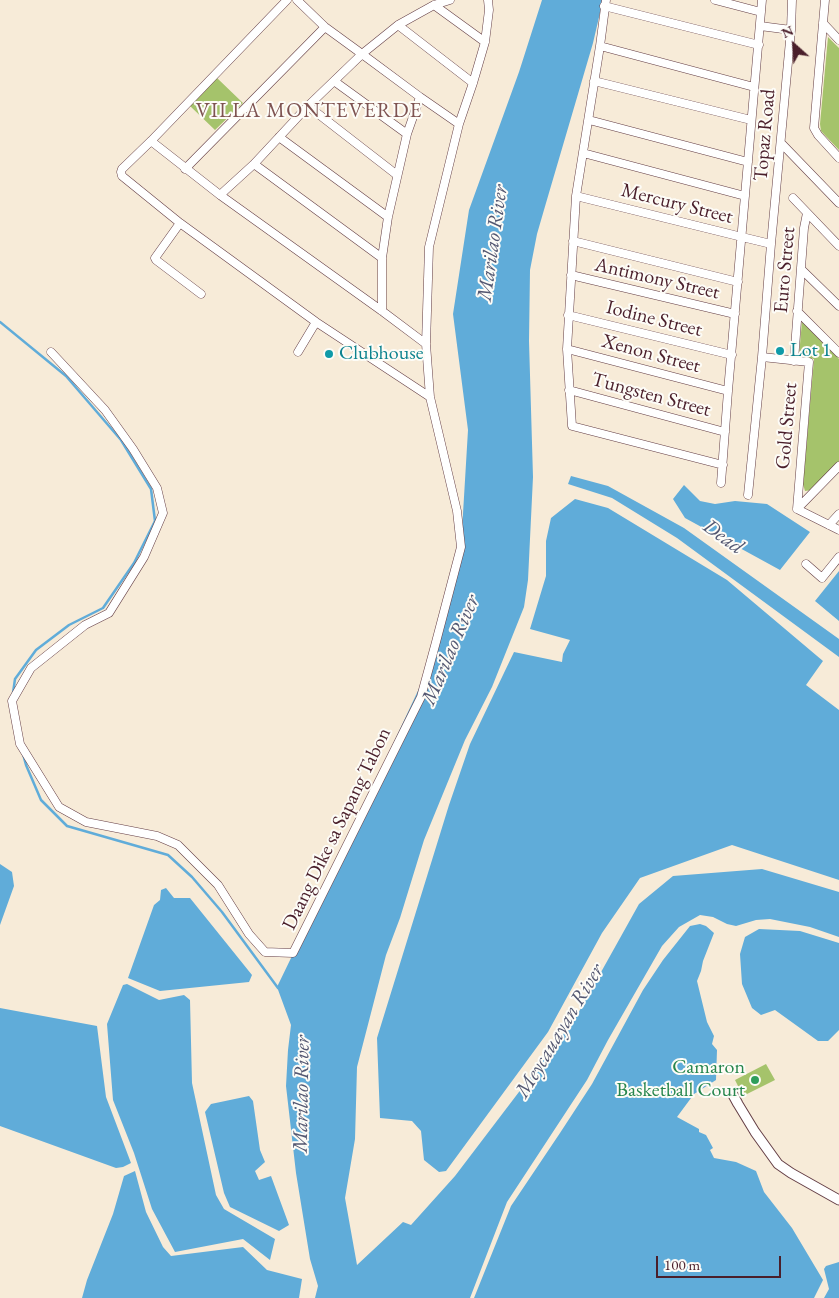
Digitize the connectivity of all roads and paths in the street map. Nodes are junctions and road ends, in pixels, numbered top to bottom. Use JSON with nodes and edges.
{"nodes":[{"id":1,"x":286,"y":0,"type":"edge"},
{"id":2,"x":297,"y":0,"type":"edge"},
{"id":3,"x":450,"y":0,"type":"edge"},
{"id":4,"x":488,"y":0,"type":"edge"},
{"id":5,"x":715,"y":0,"type":"edge"},
{"id":6,"x":762,"y":0,"type":"edge"},
{"id":7,"x":792,"y":0,"type":"edge"},
{"id":8,"x":825,"y":0,"type":"edge"},
{"id":9,"x":605,"y":3,"type":"edge"},
{"id":10,"x":434,"y":5,"type":"junction"},
{"id":11,"x":762,"y":12,"type":"junction"},
{"id":12,"x":823,"y":23,"type":"junction"},
{"id":13,"x":398,"y":25,"type":"junction"},
{"id":14,"x":760,"y":26,"type":"junction"},
{"id":15,"x":325,"y":27,"type":"junction"},
{"id":16,"x":791,"y":30,"type":"junction"},
{"id":17,"x":839,"y":40,"type":"edge"},
{"id":18,"x":484,"y":42,"type":"junction"},
{"id":19,"x":758,"y":45,"type":"junction"},
{"id":20,"x":600,"y":46,"type":"junction"},
{"id":21,"x":362,"y":54,"type":"junction"},
{"id":22,"x":334,"y":81,"type":"junction"},
{"id":23,"x":594,"y":81,"type":"junction"},
{"id":24,"x":473,"y":83,"type":"junction"},
{"id":25,"x":754,"y":87,"type":"junction"},
{"id":26,"x":420,"y":97,"type":"junction"},
{"id":27,"x":308,"y":106,"type":"junction"},
{"id":28,"x":589,"y":120,"type":"junction"},
{"id":29,"x":751,"y":120,"type":"junction"},
{"id":30,"x":459,"y":124,"type":"junction"},
{"id":31,"x":407,"y":134,"type":"junction"},
{"id":32,"x":279,"y":137,"type":"junction"},
{"id":33,"x":151,"y":141,"type":"junction"},
{"id":34,"x":781,"y":143,"type":"junction"},
{"id":35,"x":583,"y":153,"type":"junction"},
{"id":36,"x":839,"y":158,"type":"edge"},
{"id":37,"x":748,"y":162,"type":"junction"},
{"id":38,"x":254,"y":164,"type":"junction"},
{"id":39,"x":186,"y":169,"type":"junction"},
{"id":40,"x":397,"y":175,"type":"junction"},
{"id":41,"x":220,"y":195,"type":"junction"},
{"id":42,"x":576,"y":196,"type":"junction"},
{"id":43,"x":745,"y":196,"type":"junction"},
{"id":44,"x":793,"y":198,"type":"dead end"},
{"id":45,"x":839,"y":203,"type":"edge"},
{"id":46,"x":807,"y":213,"type":"junction"},
{"id":47,"x":388,"y":217,"type":"junction"},
{"id":48,"x":180,"y":223,"type":"junction"},
{"id":49,"x":742,"y":237,"type":"junction"},
{"id":50,"x":573,"y":241,"type":"junction"},
{"id":51,"x":771,"y":244,"type":"junction"},
{"id":52,"x":839,"y":246,"type":"edge"},
{"id":53,"x":382,"y":258,"type":"junction"},
{"id":54,"x":802,"y":270,"type":"junction"},
{"id":55,"x":571,"y":275,"type":"junction"},
{"id":56,"x":738,"y":282,"type":"junction"},
{"id":57,"x":201,"y":294,"type":"dead end"},
{"id":58,"x":839,"y":306,"type":"edge"},
{"id":59,"x":382,"y":311,"type":"junction"},
{"id":60,"x":797,"y":311,"type":"junction"},
{"id":61,"x":735,"y":314,"type":"junction"},
{"id":62,"x":568,"y":315,"type":"junction"},
{"id":63,"x":316,"y":322,"type":"junction"},
{"id":64,"x":426,"y":344,"type":"junction"},
{"id":65,"x":567,"y":349,"type":"junction"},
{"id":66,"x":51,"y":352,"type":"dead end"},
{"id":67,"x":298,"y":352,"type":"dead end"},
{"id":68,"x":839,"y":353,"type":"edge"},
{"id":69,"x":732,"y":355,"type":"junction"},
{"id":70,"x":762,"y":357,"type":"junction"},
{"id":71,"x":794,"y":361,"type":"junction"},
{"id":72,"x":568,"y":390,"type":"junction"},
{"id":73,"x":728,"y":391,"type":"junction"},
{"id":74,"x":430,"y":397,"type":"junction"},
{"id":75,"x":725,"y":432,"type":"junction"},
{"id":76,"x":723,"y":465,"type":"junction"},
{"id":77,"x":839,"y":466,"type":"edge"},
{"id":78,"x":722,"y":483,"type":"dead end"},
{"id":79,"x":748,"y":495,"type":"dead end"},
{"id":80,"x":796,"y":509,"type":"junction"},
{"id":81,"x":839,"y":514,"type":"edge"},
{"id":82,"x":829,"y":525,"type":"junction"},
{"id":83,"x":839,"y":530,"type":"edge"},
{"id":84,"x":839,"y":557,"type":"edge"},
{"id":85,"x":806,"y":564,"type":"dead end"},
{"id":86,"x":732,"y":1093,"type":"dead end"},
{"id":87,"x":839,"y":1199,"type":"edge"}],
"edges":[{"from":1,"to":33,"type":"street"},
{"from":2,"to":15,"type":"street"},
{"from":3,"to":10,"type":"street"},
{"from":4,"to":18,"type":"street"},
{"from":5,"to":11,"type":"street"},
{"from":6,"to":11,"type":"street"},
{"from":7,"to":16,"type":"street","name":"Topaz Road"},
{"from":8,"to":12,"type":"street"},
{"from":9,"to":19,"type":"street"},
{"from":9,"to":20,"type":"street"},
{"from":10,"to":13,"type":"street"},
{"from":10,"to":18,"type":"street"},
{"from":11,"to":14,"type":"street"},
{"from":12,"to":17,"type":"street"},
{"from":12,"to":36,"type":"street"},
{"from":13,"to":21,"type":"street"},
{"from":13,"to":24,"type":"street"},
{"from":14,"to":16,"type":"street"},
{"from":14,"to":19,"type":"street"},
{"from":15,"to":21,"type":"street"},
{"from":15,"to":39,"type":"street"},
{"from":16,"to":34,"type":"street","name":"Topaz Road"},
{"from":18,"to":24,"type":"street"},
{"from":19,"to":25,"type":"street"},
{"from":20,"to":23,"type":"street"},
{"from":20,"to":25,"type":"street"},
{"from":21,"to":22,"type":"street"},
{"from":21,"to":26,"type":"street"},
{"from":22,"to":27,"type":"street"},
{"from":22,"to":31,"type":"street"},
{"from":23,"to":28,"type":"street"},
{"from":23,"to":29,"type":"street"},
{"from":24,"to":30,"type":"street"},
{"from":25,"to":29,"type":"street"},
{"from":26,"to":30,"type":"street"},
{"from":26,"to":31,"type":"street"},
{"from":27,"to":32,"type":"street"},
{"from":27,"to":40,"type":"street"},
{"from":28,"to":35,"type":"street"},
{"from":28,"to":37,"type":"street"},
{"from":29,"to":37,"type":"street"},
{"from":30,"to":64,"type":"street"},
{"from":31,"to":40,"type":"street"},
{"from":32,"to":38,"type":"street"},
{"from":32,"to":47,"type":"street"},
{"from":33,"to":39,"type":"street"},
{"from":33,"to":48,"type":"street"},
{"from":34,"to":45,"type":"street"},
{"from":34,"to":51,"type":"street","name":"Topaz Road"},
{"from":35,"to":42,"type":"street"},
{"from":35,"to":43,"type":"street"},
{"from":37,"to":43,"type":"street"},
{"from":38,"to":41,"type":"street"},
{"from":38,"to":53,"type":"street"},
{"from":39,"to":41,"type":"street"},
{"from":40,"to":47,"type":"street"},
{"from":41,"to":59,"type":"street"},
{"from":42,"to":49,"type":"street","name":"Mercury Street"},
{"from":42,"to":50,"type":"street"},
{"from":43,"to":49,"type":"street"},
{"from":44,"to":46,"type":"street"},
{"from":46,"to":52,"type":"street"},
{"from":46,"to":54,"type":"street","name":"Euro Street"},
{"from":47,"to":53,"type":"street"},
{"from":48,"to":57,"type":"street"},
{"from":48,"to":63,"type":"street"},
{"from":49,"to":51,"type":"street","name":"Mercury Street"},
{"from":49,"to":56,"type":"street"},
{"from":50,"to":55,"type":"street"},
{"from":50,"to":56,"type":"street"},
{"from":51,"to":70,"type":"street","name":"Gold Street"},
{"from":53,"to":59,"type":"street"},
{"from":54,"to":58,"type":"street"},
{"from":54,"to":60,"type":"street","name":"Euro Street"},
{"from":55,"to":61,"type":"street","name":"Antimony Street"},
{"from":55,"to":62,"type":"street"},
{"from":56,"to":61,"type":"street"},
{"from":59,"to":64,"type":"street"},
{"from":60,"to":68,"type":"street"},
{"from":60,"to":71,"type":"street","name":"Euro Street"},
{"from":61,"to":69,"type":"street"},
{"from":62,"to":65,"type":"street"},
{"from":62,"to":69,"type":"street","name":"Iodine Street"},
{"from":63,"to":67,"type":"street"},
{"from":63,"to":74,"type":"street"},
{"from":64,"to":74,"type":"street"},
{"from":65,"to":72,"type":"street"},
{"from":65,"to":73,"type":"street","name":"Xenon Street"},
{"from":66,"to":74,"type":"street","name":"Daang Dike sa Sapang Tabon"},
{"from":69,"to":73,"type":"street"},
{"from":70,"to":71,"type":"street","name":"Gold Street"},
{"from":70,"to":79,"type":"street","name":"Gold Street"},
{"from":71,"to":80,"type":"street","name":"Gold Street"},
{"from":72,"to":75,"type":"street","name":"Tungsten Street"},
{"from":72,"to":76,"type":"street"},
{"from":73,"to":75,"type":"street"},
{"from":75,"to":76,"type":"street"},
{"from":76,"to":78,"type":"street"},
{"from":77,"to":80,"type":"street"},
{"from":80,"to":82,"type":"street"},
{"from":81,"to":82,"type":"street"},
{"from":82,"to":83,"type":"street"},
{"from":84,"to":85,"type":"street"},
{"from":86,"to":87,"type":"street"}]}
